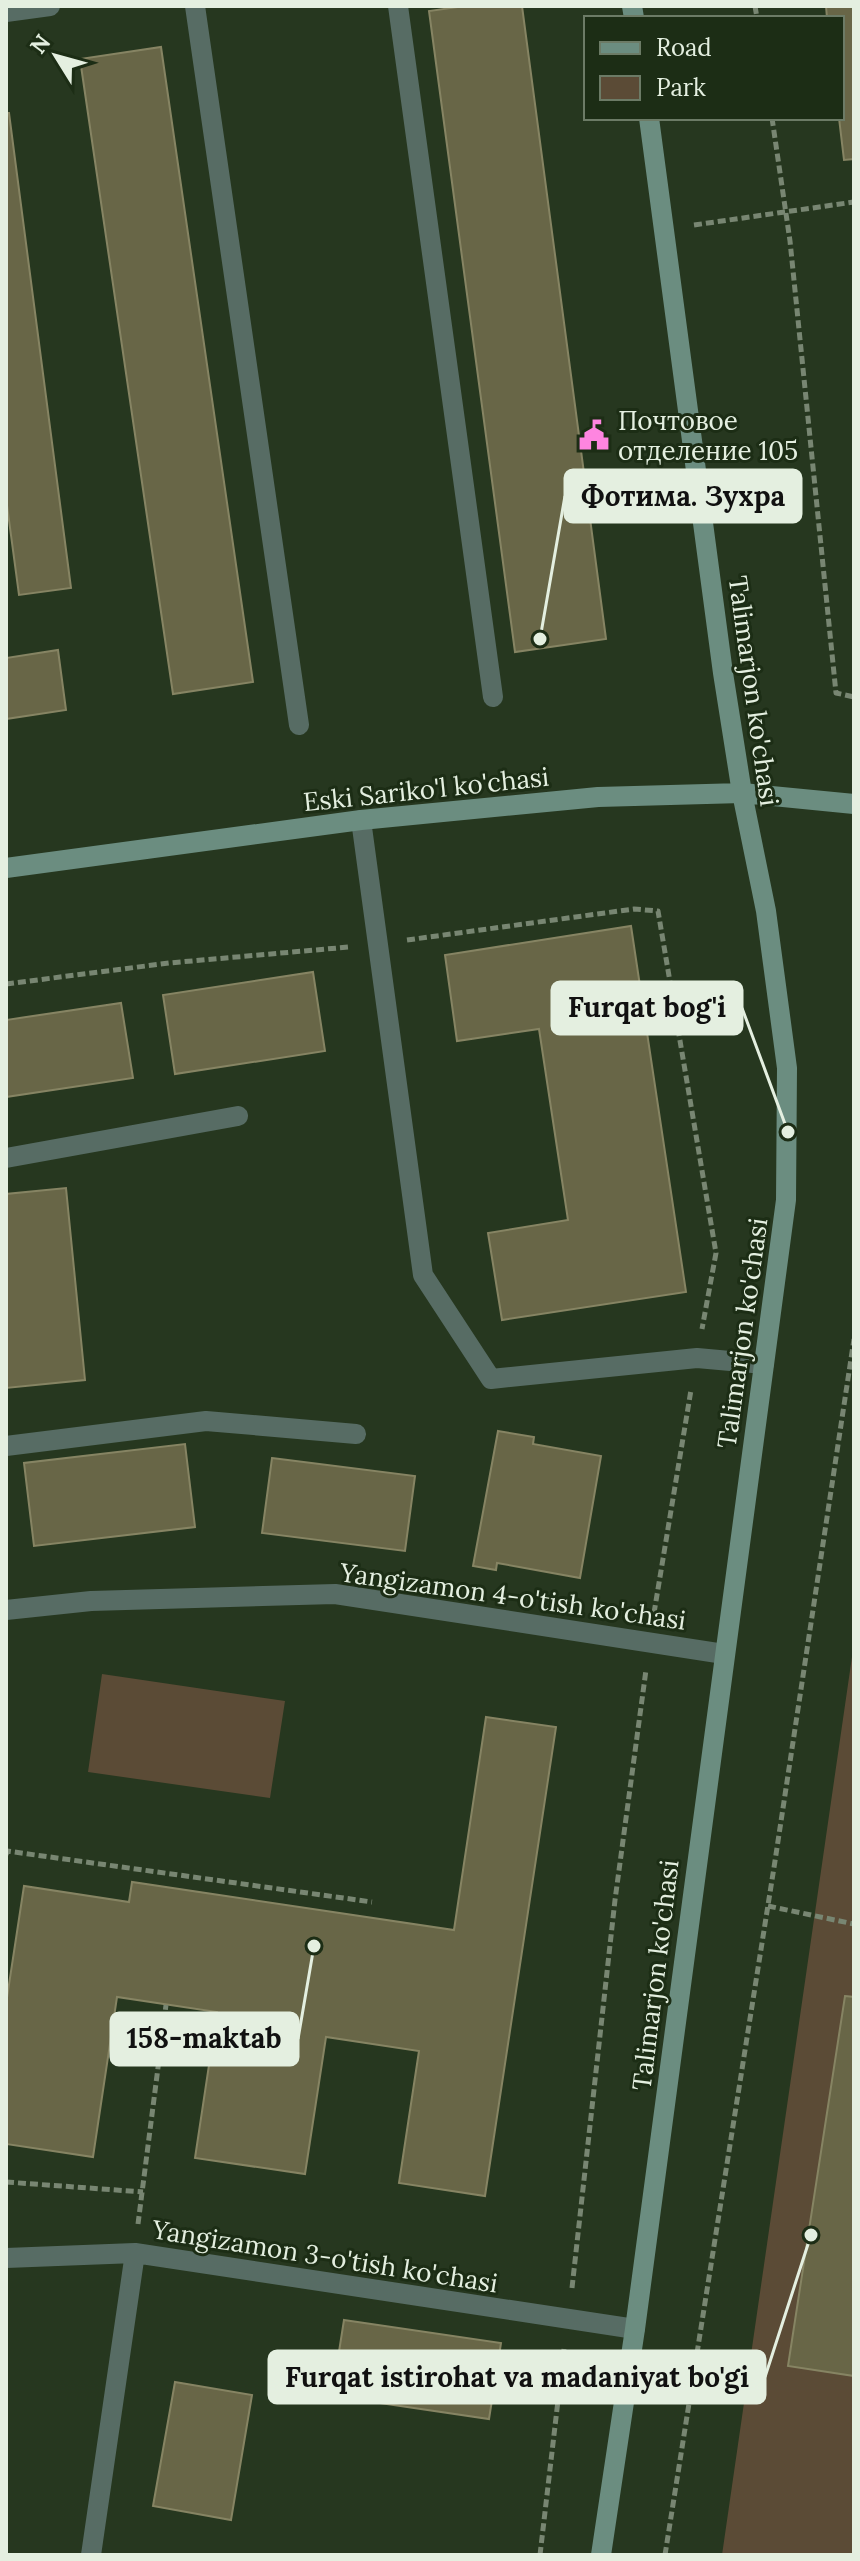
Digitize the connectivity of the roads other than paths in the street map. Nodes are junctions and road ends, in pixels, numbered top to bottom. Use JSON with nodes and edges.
{"nodes":[{"id":1,"x":50,"y":6,"type":"edge"},
{"id":2,"x":195,"y":6,"type":"edge"},
{"id":3,"x":398,"y":6,"type":"edge"},
{"id":4,"x":6,"y":12,"type":"edge"},
{"id":5,"x":649,"y":120,"type":"edge"},
{"id":6,"x":493,"y":697,"type":"dead end"},
{"id":7,"x":299,"y":725,"type":"dead end"},
{"id":8,"x":742,"y":793,"type":"junction"},
{"id":9,"x":854,"y":804,"type":"edge"},
{"id":10,"x":361,"y":820,"type":"junction"},
{"id":11,"x":6,"y":868,"type":"edge"},
{"id":12,"x":238,"y":1116,"type":"dead end"},
{"id":13,"x":6,"y":1158,"type":"edge"},
{"id":14,"x":764,"y":1364,"type":"junction"},
{"id":15,"x":356,"y":1434,"type":"dead end"},
{"id":16,"x":6,"y":1446,"type":"edge"},
{"id":17,"x":6,"y":1610,"type":"edge"},
{"id":18,"x":724,"y":1654,"type":"junction"},
{"id":19,"x":135,"y":2253,"type":"junction"},
{"id":20,"x":6,"y":2258,"type":"edge"},
{"id":21,"x":635,"y":2329,"type":"junction"},
{"id":22,"x":91,"y":2555,"type":"edge"},
{"id":23,"x":601,"y":2555,"type":"edge"}],
"edges":[{"from":1,"to":4,"type":"street"},
{"from":2,"to":7,"type":"street"},
{"from":3,"to":6,"type":"street"},
{"from":5,"to":8,"type":"street","name":"Talimarjon ko'chasi"},
{"from":8,"to":9,"type":"street","name":"Eski Sariko'l ko'chasi"},
{"from":8,"to":10,"type":"street","name":"Eski Sariko'l ko'chasi"},
{"from":8,"to":14,"type":"street","name":"Talimarjon ko'chasi"},
{"from":10,"to":11,"type":"street","name":"Eski Sariko'l ko'chasi"},
{"from":10,"to":14,"type":"street"},
{"from":12,"to":13,"type":"street"},
{"from":14,"to":18,"type":"street","name":"Talimarjon ko'chasi"},
{"from":15,"to":16,"type":"street"},
{"from":17,"to":18,"type":"street","name":"Yangizamon 4-o'tish ko'chasi"},
{"from":18,"to":21,"type":"street","name":"Talimarjon ko'chasi"},
{"from":19,"to":20,"type":"street","name":"Yangizamon 3-o'tish ko'chasi"},
{"from":19,"to":21,"type":"street","name":"Yangizamon 3-o'tish ko'chasi"},
{"from":19,"to":22,"type":"street"},
{"from":21,"to":23,"type":"street","name":"Talimarjon ko'chasi"}]}
